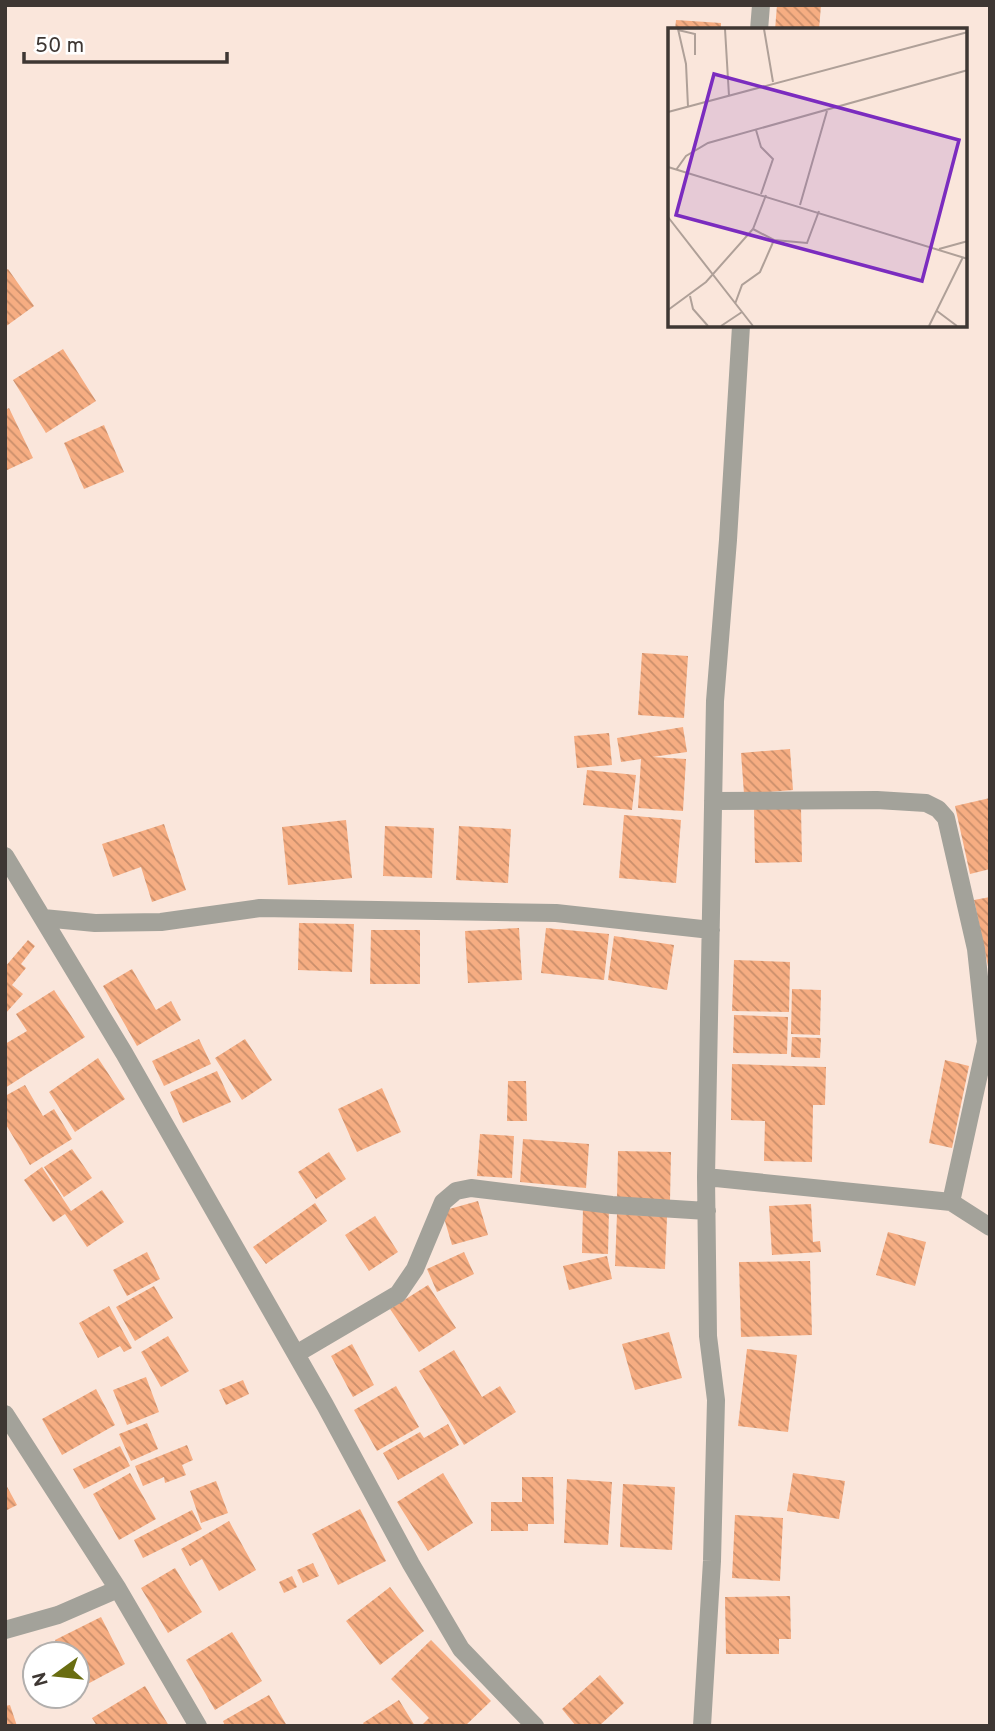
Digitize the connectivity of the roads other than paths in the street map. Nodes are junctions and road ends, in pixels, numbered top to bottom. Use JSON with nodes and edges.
{"nodes":[{"id":1,"x":761,"y":5,"type":"edge"},
{"id":2,"x":759,"y":28,"type":"edge"},
{"id":3,"x":741,"y":327,"type":"edge"},
{"id":4,"x":713,"y":801,"type":"junction"},
{"id":5,"x":5,"y":856,"type":"edge"},
{"id":6,"x":43,"y":918,"type":"junction"},
{"id":7,"x":711,"y":930,"type":"junction"},
{"id":8,"x":988,"y":1042,"type":"edge"},
{"id":9,"x":706,"y":1177,"type":"junction"},
{"id":10,"x":951,"y":1202,"type":"junction"},
{"id":11,"x":707,"y":1211,"type":"junction"},
{"id":12,"x":990,"y":1227,"type":"edge"},
{"id":13,"x":296,"y":1354,"type":"junction"},
{"id":14,"x":5,"y":1414,"type":"edge"},
{"id":15,"x":118,"y":1588,"type":"junction"},
{"id":16,"x":5,"y":1630,"type":"edge"},
{"id":17,"x":198,"y":1726,"type":"edge"},
{"id":18,"x":535,"y":1726,"type":"edge"},
{"id":19,"x":702,"y":1726,"type":"edge"}],
"edges":[{"from":1,"to":2,"type":"street"},
{"from":3,"to":4,"type":"street"},
{"from":4,"to":7,"type":"street"},
{"from":4,"to":8,"type":"street"},
{"from":5,"to":6,"type":"street"},
{"from":6,"to":7,"type":"street"},
{"from":6,"to":13,"type":"street"},
{"from":7,"to":9,"type":"street"},
{"from":8,"to":10,"type":"street"},
{"from":9,"to":10,"type":"street"},
{"from":9,"to":11,"type":"street"},
{"from":10,"to":12,"type":"street"},
{"from":11,"to":13,"type":"street"},
{"from":11,"to":19,"type":"street"},
{"from":13,"to":18,"type":"street"},
{"from":14,"to":15,"type":"street"},
{"from":15,"to":16,"type":"street"},
{"from":15,"to":17,"type":"street"}]}
